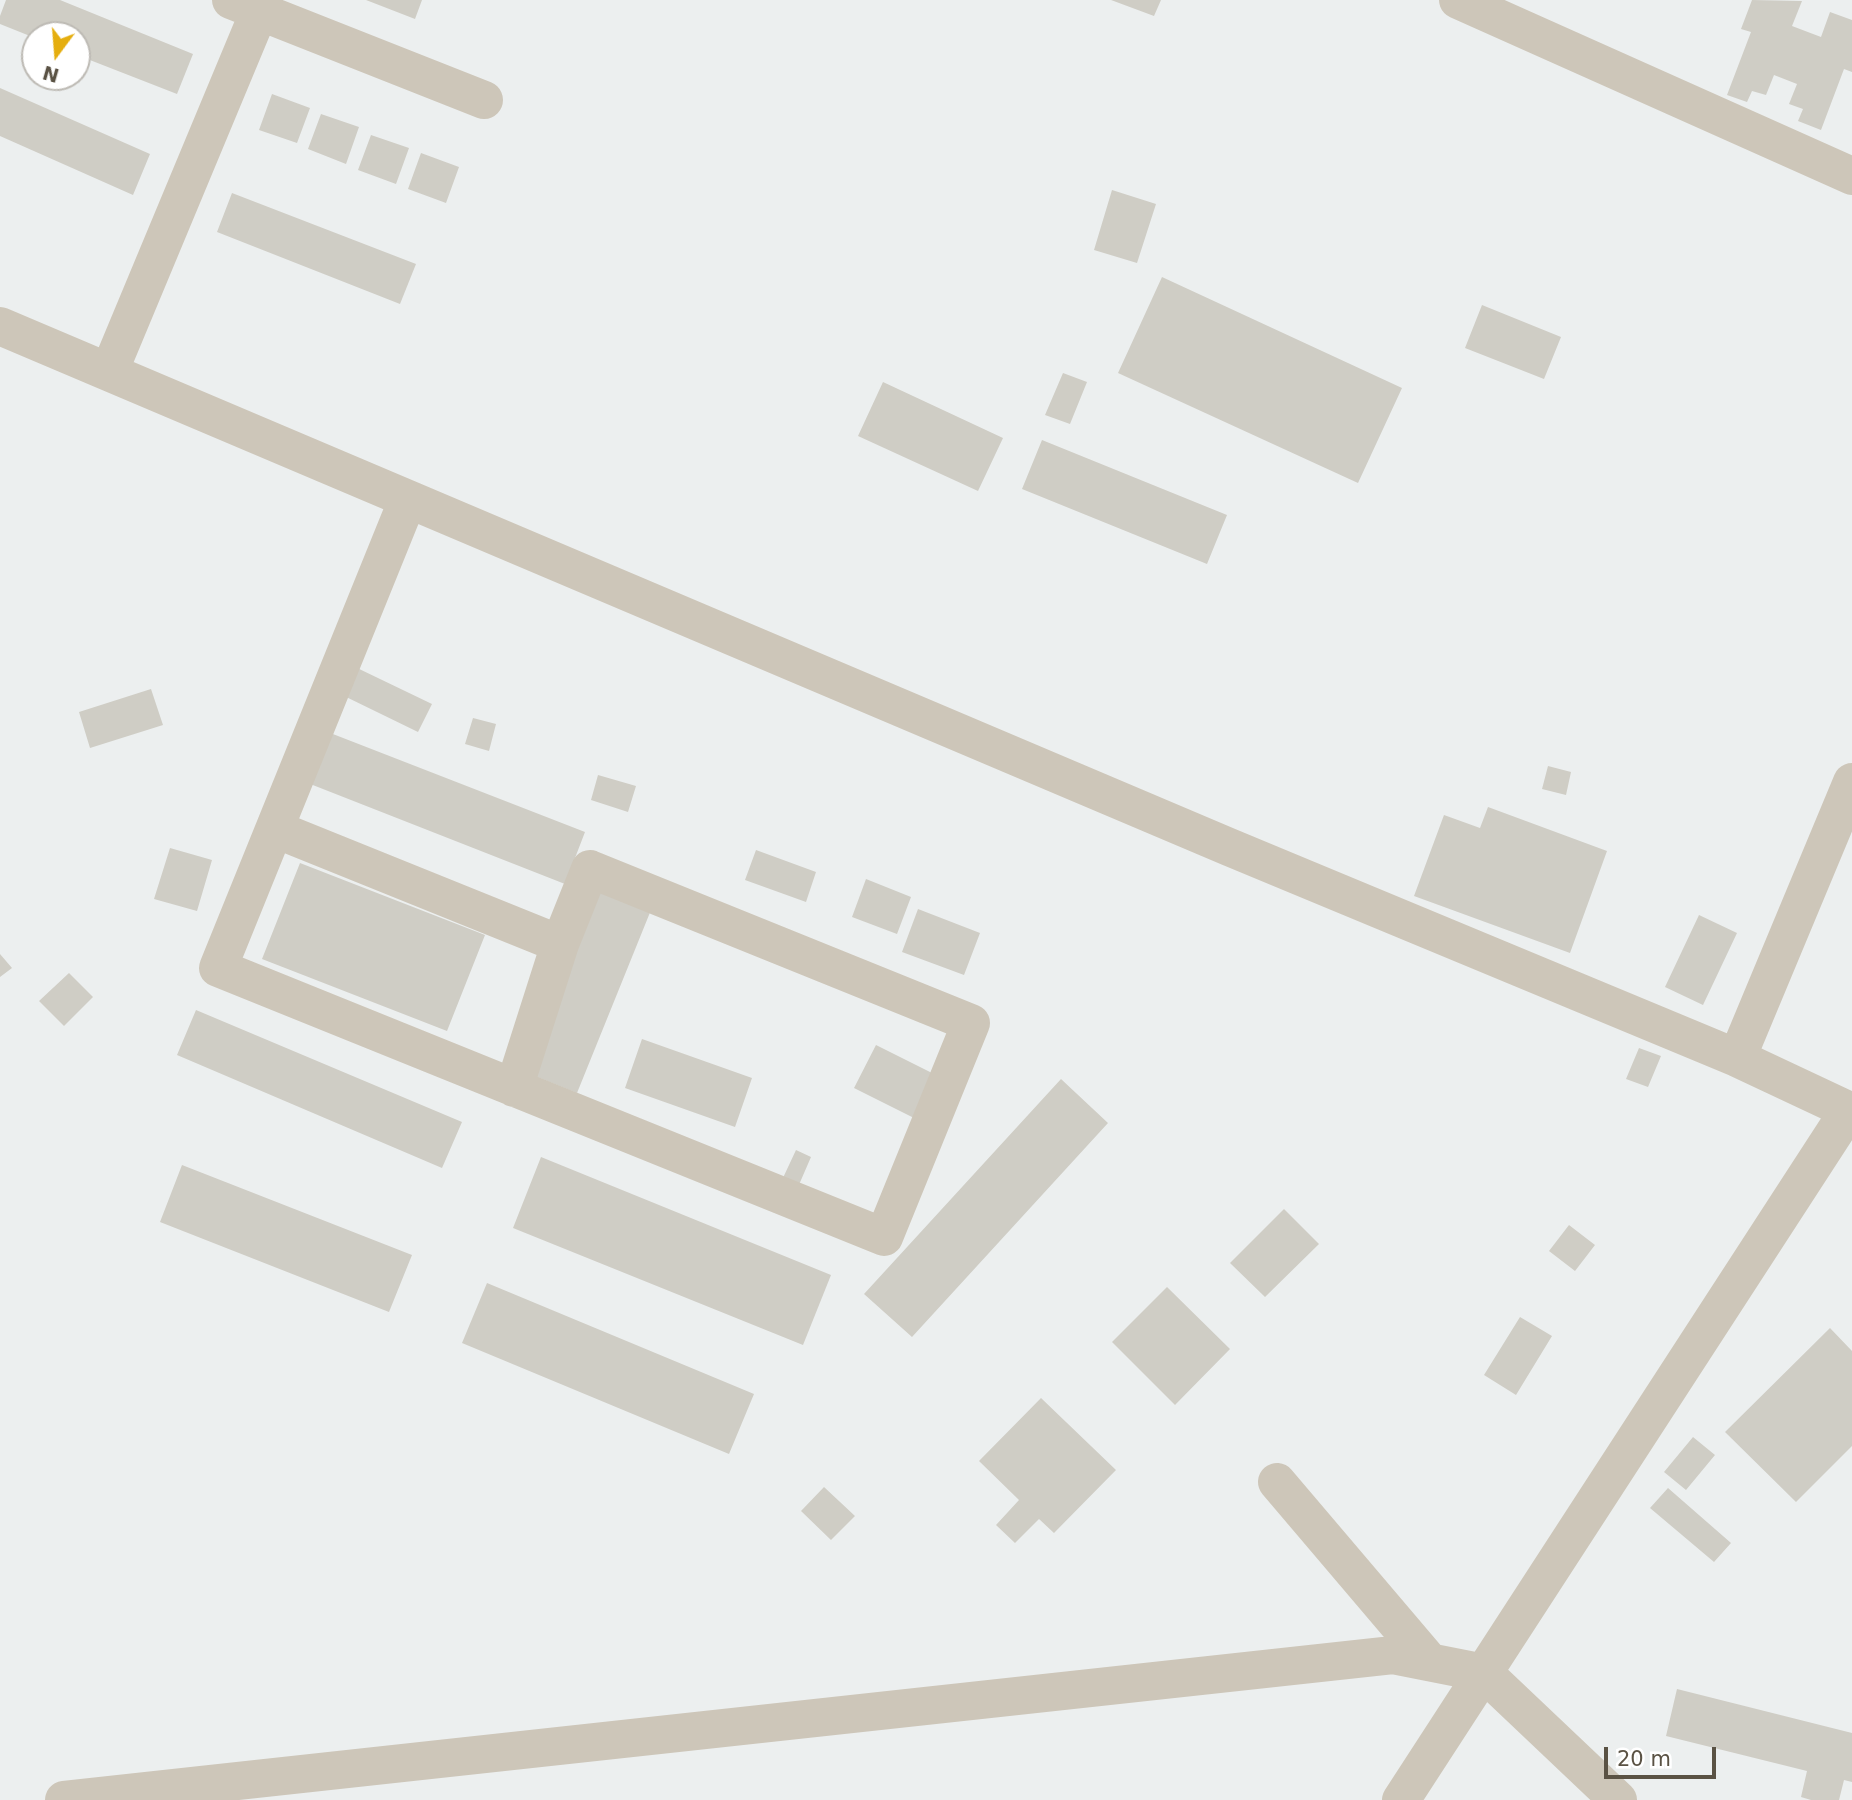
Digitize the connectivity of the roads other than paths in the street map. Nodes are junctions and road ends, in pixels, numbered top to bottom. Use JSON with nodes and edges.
{"nodes":[{"id":1,"x":1458,"y":0,"type":"edge"},
{"id":2,"x":251,"y":4,"type":"edge"},
{"id":3,"x":484,"y":100,"type":"dead end"},
{"id":4,"x":1852,"y":176,"type":"edge"},
{"id":5,"x":0,"y":326,"type":"edge"},
{"id":6,"x":110,"y":372,"type":"junction"},
{"id":7,"x":408,"y":499,"type":"junction"},
{"id":8,"x":1852,"y":782,"type":"edge"},
{"id":9,"x":275,"y":829,"type":"junction"},
{"id":10,"x":560,"y":944,"type":"junction"},
{"id":11,"x":1737,"y":1058,"type":"junction"},
{"id":12,"x":514,"y":1088,"type":"junction"},
{"id":13,"x":1850,"y":1111,"type":"edge"},
{"id":14,"x":1277,"y":1482,"type":"dead end"},
{"id":15,"x":1430,"y":1662,"type":"junction"},
{"id":16,"x":1484,"y":1673,"type":"junction"},
{"id":17,"x":64,"y":1800,"type":"edge"},
{"id":18,"x":1401,"y":1800,"type":"edge"},
{"id":19,"x":1618,"y":1800,"type":"edge"}],
"edges":[{"from":1,"to":4,"type":"street"},
{"from":2,"to":3,"type":"street"},
{"from":2,"to":6,"type":"street"},
{"from":5,"to":6,"type":"street"},
{"from":6,"to":7,"type":"street"},
{"from":7,"to":9,"type":"street"},
{"from":7,"to":11,"type":"street"},
{"from":8,"to":11,"type":"street"},
{"from":9,"to":10,"type":"street"},
{"from":9,"to":12,"type":"street"},
{"from":10,"to":12,"type":"street"},
{"from":10,"to":12,"type":"street"},
{"from":11,"to":13,"type":"street"},
{"from":13,"to":16,"type":"street"},
{"from":14,"to":15,"type":"street"},
{"from":15,"to":16,"type":"street"},
{"from":15,"to":17,"type":"street"},
{"from":16,"to":18,"type":"street"},
{"from":16,"to":19,"type":"street"}]}
